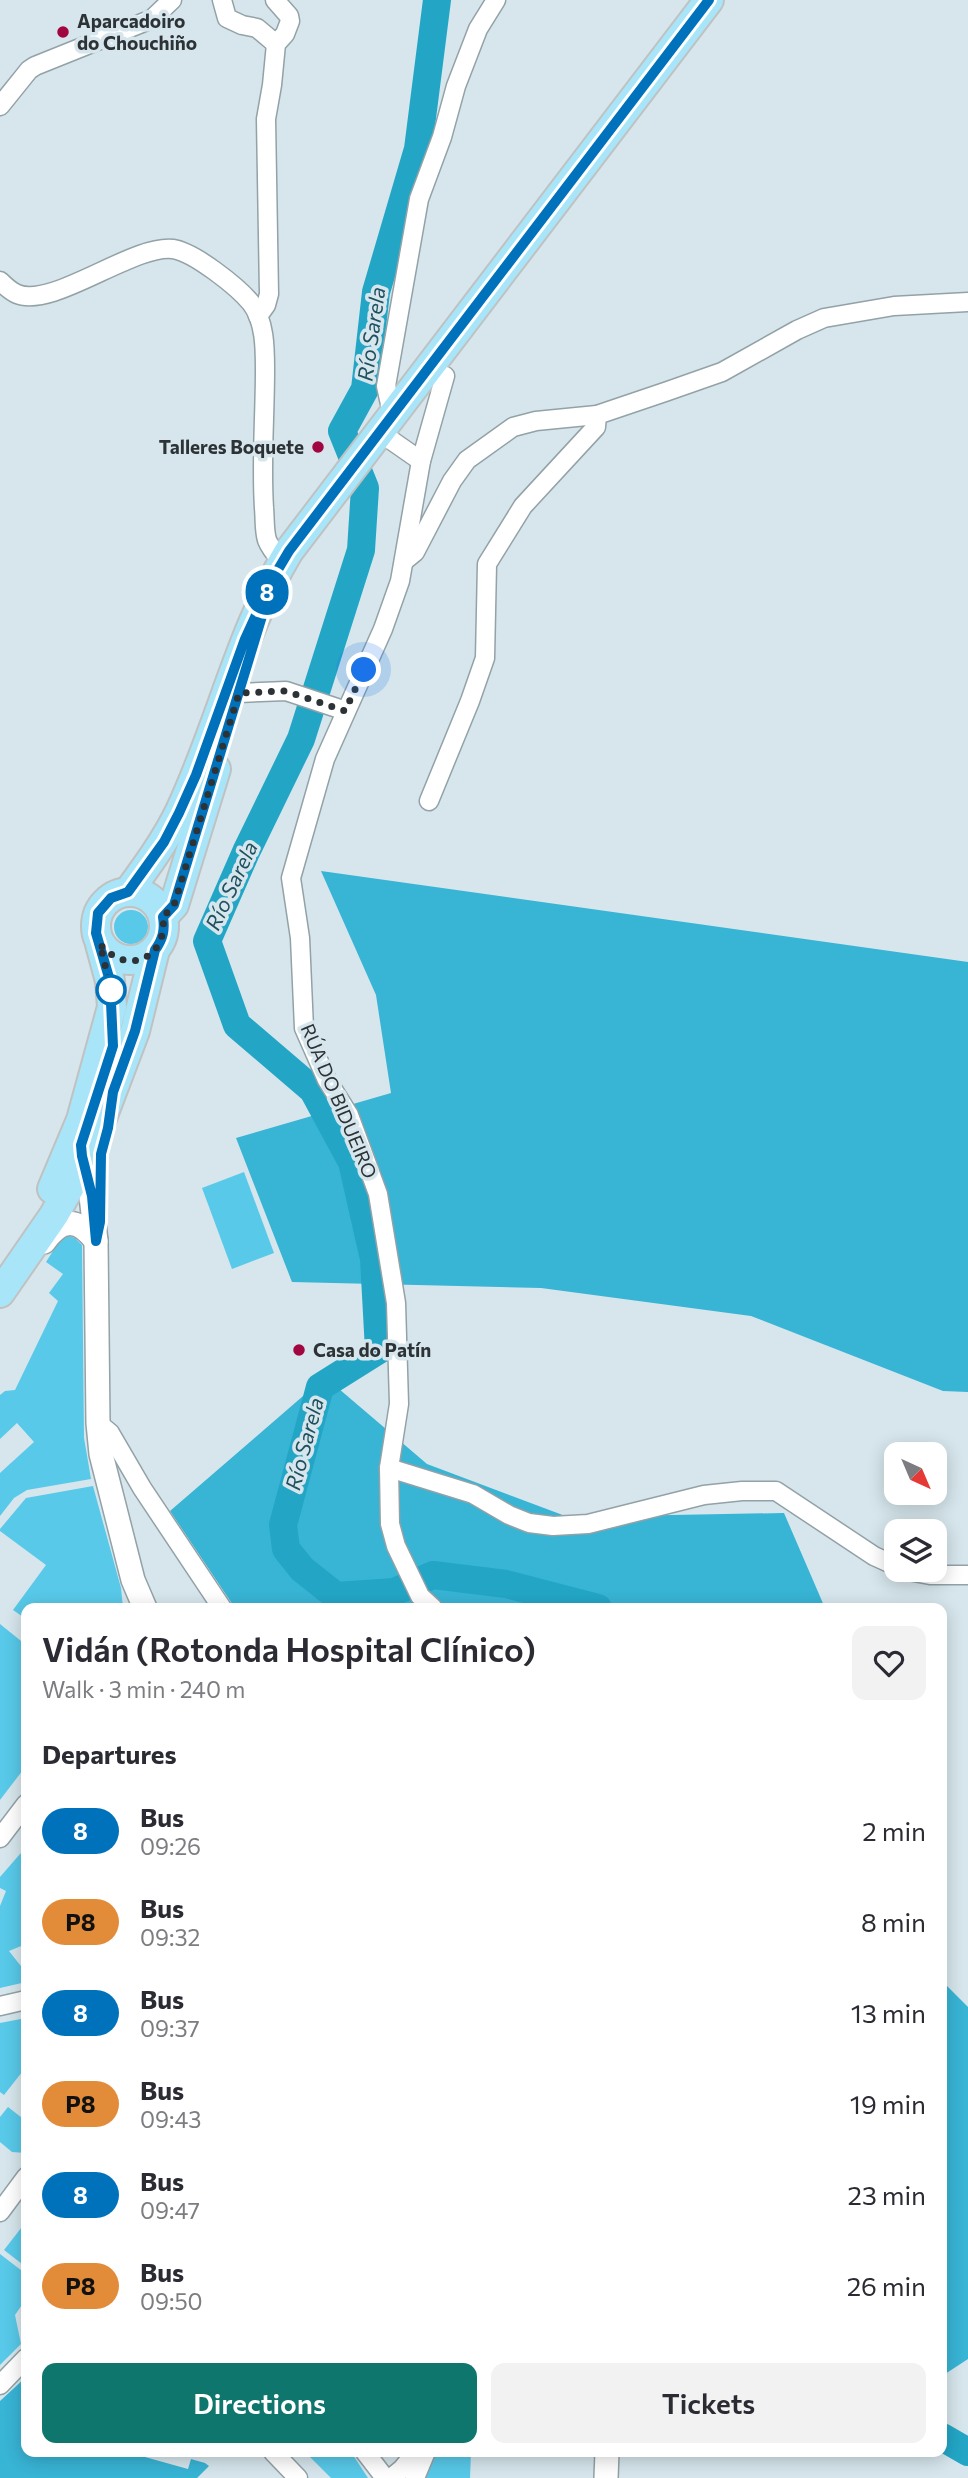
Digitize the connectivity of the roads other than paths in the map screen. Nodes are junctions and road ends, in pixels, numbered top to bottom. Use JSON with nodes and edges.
{"nodes":[{"id":1,"x":172,"y":0,"type":"edge"},
{"id":2,"x":222,"y":0,"type":"edge"},
{"id":3,"x":275,"y":0,"type":"edge"},
{"id":4,"x":496,"y":0,"type":"edge"},
{"id":5,"x":709,"y":0,"type":"edge"},
{"id":6,"x":276,"y":44,"type":"junction"},
{"id":7,"x":0,"y":106,"type":"edge"},
{"id":8,"x":0,"y":281,"type":"edge"},
{"id":9,"x":968,"y":302,"type":"edge"},
{"id":10,"x":258,"y":316,"type":"junction"},
{"id":11,"x":445,"y":376,"type":"dead end"},
{"id":12,"x":597,"y":415,"type":"junction"},
{"id":13,"x":380,"y":429,"type":"junction"},
{"id":14,"x":421,"y":461,"type":"junction"},
{"id":15,"x":403,"y":562,"type":"junction"},
{"id":16,"x":277,"y":570,"type":"junction"},
{"id":17,"x":239,"y":693,"type":"junction"},
{"id":18,"x":340,"y":709,"type":"junction"},
{"id":19,"x":429,"y":801,"type":"dead end"},
{"id":20,"x":128,"y":892,"type":"junction"},
{"id":21,"x":163,"y":917,"type":"junction"},
{"id":22,"x":100,"y":944,"type":"junction"},
{"id":23,"x":155,"y":950,"type":"junction"},
{"id":24,"x":112,"y":1007,"type":"junction"},
{"id":25,"x":113,"y":1092,"type":"junction"},
{"id":26,"x":84,"y":1163,"type":"junction"},
{"id":27,"x":52,"y":1205,"type":"junction"},
{"id":28,"x":96,"y":1241,"type":"junction"},
{"id":29,"x":0,"y":1267,"type":"edge"},
{"id":30,"x":0,"y":1293,"type":"edge"},
{"id":31,"x":0,"y":1302,"type":"edge"},
{"id":32,"x":98,"y":1423,"type":"junction"},
{"id":33,"x":389,"y":1468,"type":"junction"},
{"id":34,"x":884,"y":1561,"type":"edge"},
{"id":35,"x":947,"y":1575,"type":"edge"},
{"id":36,"x":968,"y":1575,"type":"edge"},
{"id":37,"x":426,"y":1602,"type":"edge"},
{"id":38,"x":143,"y":1603,"type":"edge"},
{"id":39,"x":219,"y":1603,"type":"edge"},
{"id":40,"x":21,"y":1811,"type":"edge"},
{"id":41,"x":0,"y":1838,"type":"edge"},
{"id":42,"x":21,"y":2001,"type":"edge"},
{"id":43,"x":0,"y":2006,"type":"edge"},
{"id":44,"x":21,"y":2184,"type":"edge"},
{"id":45,"x":0,"y":2212,"type":"edge"},
{"id":46,"x":21,"y":2363,"type":"edge"},
{"id":47,"x":0,"y":2385,"type":"edge"},
{"id":48,"x":278,"y":2457,"type":"edge"},
{"id":49,"x":369,"y":2457,"type":"edge"},
{"id":50,"x":416,"y":2457,"type":"edge"},
{"id":51,"x":420,"y":2457,"type":"edge"},
{"id":52,"x":421,"y":2457,"type":"edge"},
{"id":53,"x":607,"y":2457,"type":"edge"},
{"id":54,"x":298,"y":2478,"type":"edge"},
{"id":55,"x":384,"y":2478,"type":"edge"},
{"id":56,"x":391,"y":2478,"type":"edge"},
{"id":57,"x":405,"y":2478,"type":"edge"},
{"id":58,"x":415,"y":2478,"type":"edge"},
{"id":59,"x":606,"y":2478,"type":"edge"}],
"edges":[{"from":1,"to":7,"type":"street"},
{"from":2,"to":6,"type":"street"},
{"from":3,"to":6,"type":"street"},
{"from":4,"to":13,"type":"street"},
{"from":5,"to":13,"type":"main road"},
{"from":6,"to":10,"type":"street"},
{"from":8,"to":10,"type":"street"},
{"from":9,"to":12,"type":"street"},
{"from":10,"to":16,"type":"street"},
{"from":11,"to":14,"type":"street","name":"RÚA DO BIDUEIRO"},
{"from":12,"to":15,"type":"street"},
{"from":12,"to":19,"type":"street"},
{"from":13,"to":14,"type":"street"},
{"from":13,"to":16,"type":"main road"},
{"from":14,"to":15,"type":"street","name":"RÚA DO BIDUEIRO"},
{"from":15,"to":18,"type":"street","name":"RÚA DO BIDUEIRO"},
{"from":16,"to":17,"type":"main road"},
{"from":16,"to":20,"type":"main road"},
{"from":17,"to":18,"type":"street"},
{"from":17,"to":21,"type":"main road"},
{"from":18,"to":33,"type":"street","name":"RÚA DO BIDUEIRO"},
{"from":20,"to":21,"type":"main road"},
{"from":20,"to":22,"type":"main road"},
{"from":21,"to":23,"type":"main road"},
{"from":22,"to":23,"type":"main road"},
{"from":22,"to":24,"type":"main road"},
{"from":23,"to":25,"type":"main road"},
{"from":24,"to":26,"type":"street"},
{"from":24,"to":27,"type":"main road"},
{"from":25,"to":26,"type":"main road"},
{"from":25,"to":28,"type":"street"},
{"from":26,"to":27,"type":"main road"},
{"from":26,"to":28,"type":"street"},
{"from":27,"to":29,"type":"main road"},
{"from":27,"to":30,"type":"main road"},
{"from":28,"to":31,"type":"street"},
{"from":28,"to":32,"type":"street"},
{"from":32,"to":38,"type":"street"},
{"from":32,"to":39,"type":"street"},
{"from":33,"to":34,"type":"street"},
{"from":33,"to":37,"type":"street","name":"RÚA DO BIDUEIRO"},
{"from":35,"to":36,"type":"street"},
{"from":40,"to":41,"type":"street"},
{"from":42,"to":43,"type":"street"},
{"from":44,"to":45,"type":"street"},
{"from":46,"to":47,"type":"street"},
{"from":48,"to":54,"type":"street"},
{"from":49,"to":55,"type":"street"},
{"from":50,"to":56,"type":"street"},
{"from":51,"to":57,"type":"street"},
{"from":52,"to":58,"type":"street"},
{"from":53,"to":59,"type":"street"}]}
